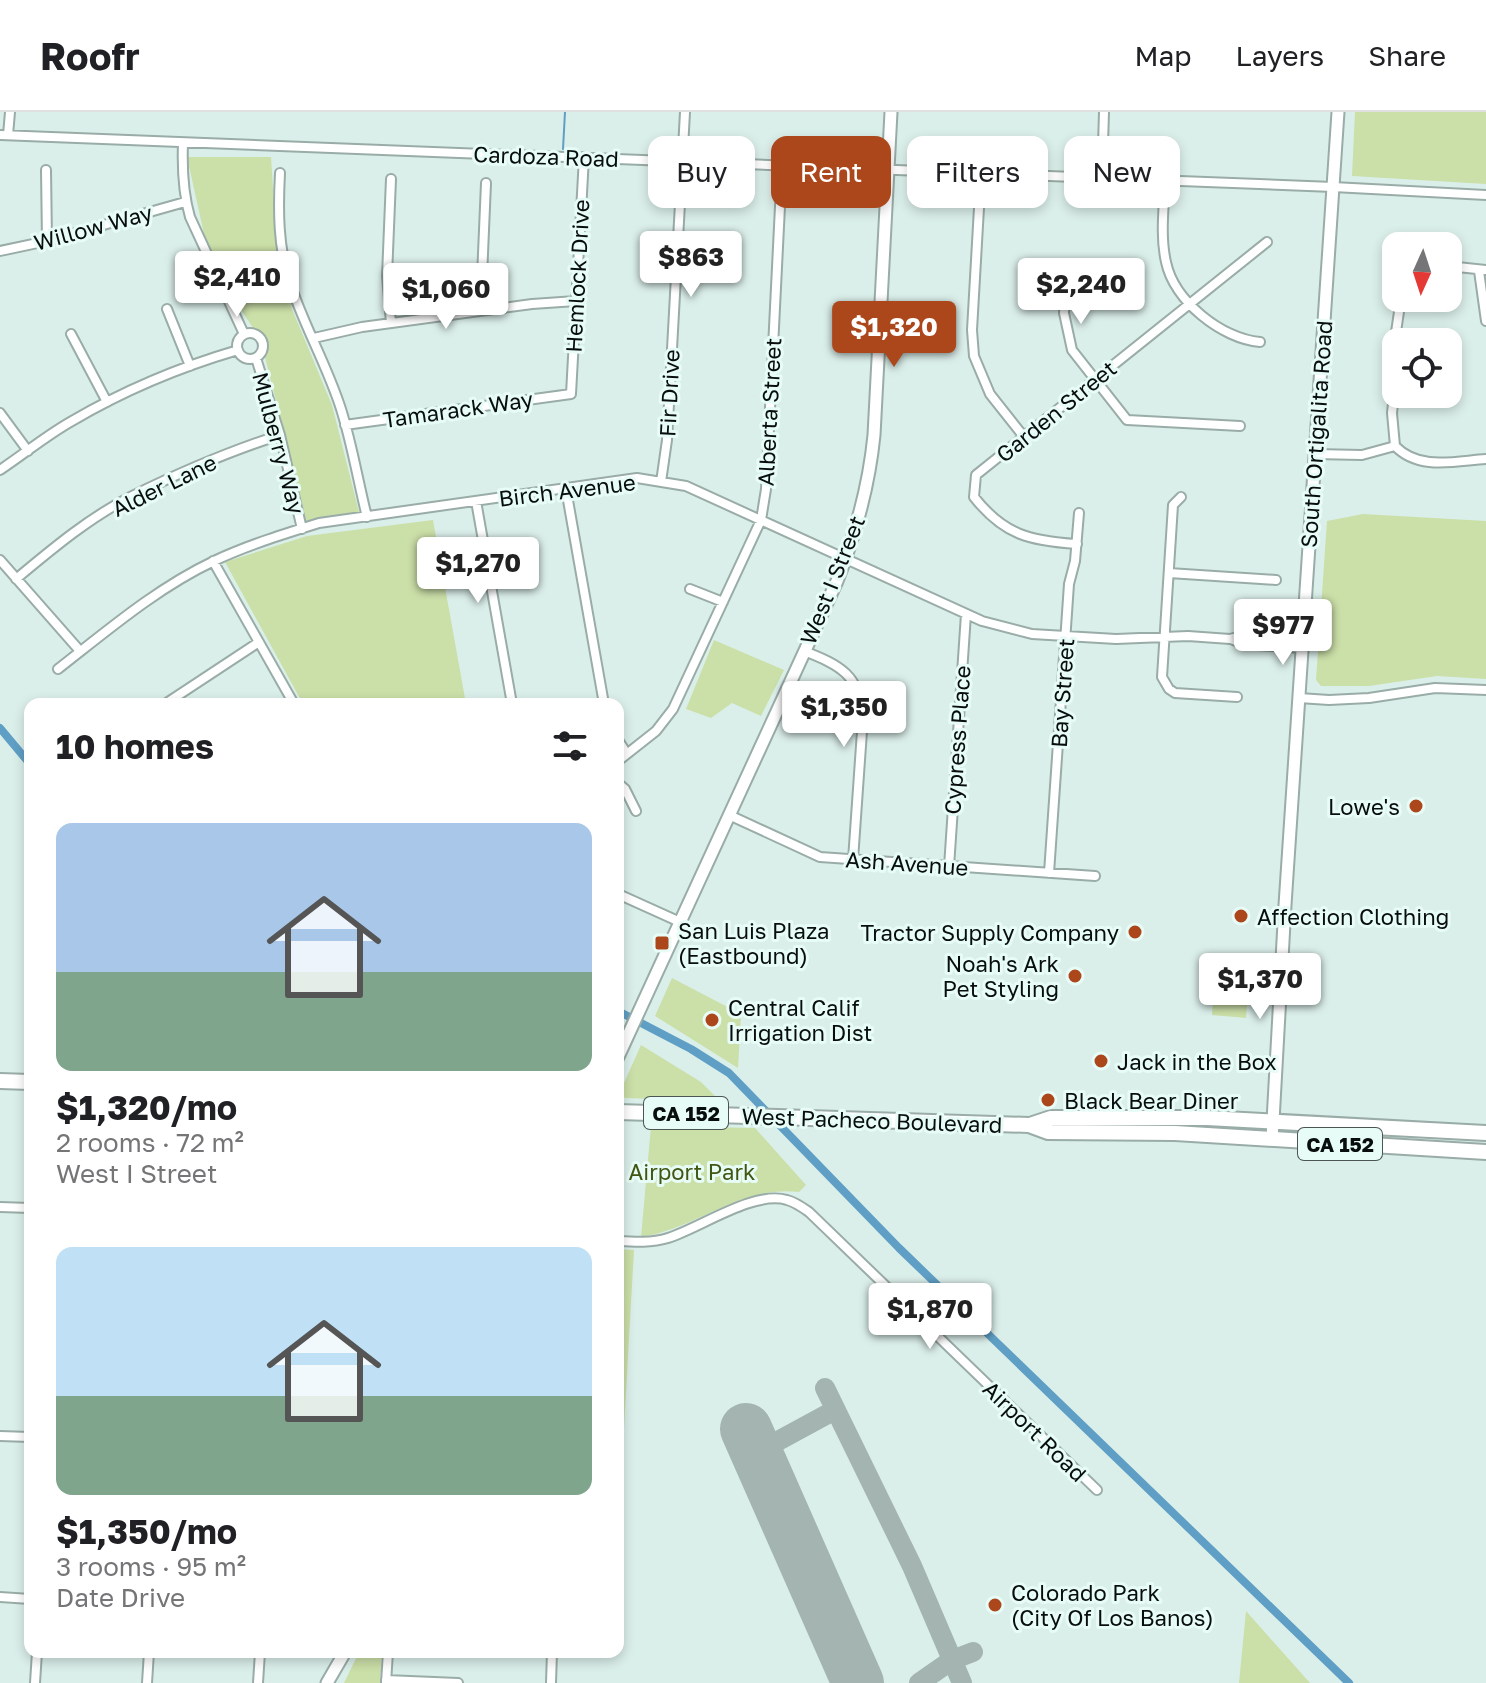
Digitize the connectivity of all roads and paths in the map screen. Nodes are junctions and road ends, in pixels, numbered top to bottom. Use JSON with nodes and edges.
{"nodes":[{"id":1,"x":10,"y":112,"type":"edge"},
{"id":2,"x":685,"y":112,"type":"edge"},
{"id":3,"x":891,"y":112,"type":"edge"},
{"id":4,"x":1104,"y":112,"type":"edge"},
{"id":5,"x":1338,"y":112,"type":"edge"},
{"id":6,"x":4,"y":135,"type":"edge"},
{"id":7,"x":684,"y":136,"type":"edge"},
{"id":8,"x":889,"y":136,"type":"edge"},
{"id":9,"x":1103,"y":136,"type":"edge"},
{"id":10,"x":183,"y":143,"type":"junction"},
{"id":11,"x":584,"y":157,"type":"junction"},
{"id":12,"x":648,"y":160,"type":"edge"},
{"id":13,"x":46,"y":170,"type":"dead end"},
{"id":14,"x":280,"y":173,"type":"dead end"},
{"id":15,"x":391,"y":179,"type":"dead end"},
{"id":16,"x":1180,"y":181,"type":"edge"},
{"id":17,"x":486,"y":183,"type":"dead end"},
{"id":18,"x":1333,"y":187,"type":"junction"},
{"id":19,"x":1486,"y":195,"type":"edge"},
{"id":20,"x":185,"y":202,"type":"junction"},
{"id":21,"x":679,"y":208,"type":"edge"},
{"id":22,"x":780,"y":208,"type":"edge"},
{"id":23,"x":885,"y":208,"type":"edge"},
{"id":24,"x":979,"y":208,"type":"edge"},
{"id":25,"x":1164,"y":208,"type":"edge"},
{"id":26,"x":47,"y":241,"type":"junction"},
{"id":27,"x":1267,"y":242,"type":"dead end"},
{"id":28,"x":0,"y":251,"type":"edge"},
{"id":29,"x":1462,"y":268,"type":"edge"},
{"id":30,"x":1483,"y":270,"type":"edge"},
{"id":31,"x":1066,"y":273,"type":"dead end"},
{"id":32,"x":576,"y":301,"type":"junction"},
{"id":33,"x":1191,"y":303,"type":"junction"},
{"id":34,"x":167,"y":309,"type":"dead end"},
{"id":35,"x":484,"y":310,"type":"junction"},
{"id":36,"x":1486,"y":321,"type":"edge"},
{"id":37,"x":391,"y":323,"type":"junction"},
{"id":38,"x":71,"y":334,"type":"dead end"},
{"id":39,"x":244,"y":334,"type":"junction"},
{"id":40,"x":314,"y":338,"type":"junction"},
{"id":41,"x":1260,"y":342,"type":"dead end"},
{"id":42,"x":238,"y":350,"type":"junction"},
{"id":43,"x":256,"y":358,"type":"junction"},
{"id":44,"x":190,"y":366,"type":"junction"},
{"id":45,"x":1094,"y":381,"type":"junction"},
{"id":46,"x":571,"y":394,"type":"joint"},
{"id":47,"x":107,"y":402,"type":"junction"},
{"id":48,"x":1393,"y":408,"type":"edge"},
{"id":49,"x":0,"y":413,"type":"edge"},
{"id":50,"x":345,"y":425,"type":"junction"},
{"id":51,"x":1240,"y":426,"type":"dead end"},
{"id":52,"x":280,"y":435,"type":"junction"},
{"id":53,"x":1024,"y":437,"type":"junction"},
{"id":54,"x":1395,"y":446,"type":"junction"},
{"id":55,"x":28,"y":451,"type":"junction"},
{"id":56,"x":1315,"y":454,"type":"junction"},
{"id":57,"x":1486,"y":459,"type":"edge"},
{"id":58,"x":0,"y":470,"type":"edge"},
{"id":59,"x":661,"y":482,"type":"junction"},
{"id":60,"x":566,"y":489,"type":"junction"},
{"id":61,"x":1181,"y":497,"type":"dead end"},
{"id":62,"x":476,"y":501,"type":"junction"},
{"id":63,"x":1079,"y":513,"type":"dead end"},
{"id":64,"x":367,"y":517,"type":"junction"},
{"id":65,"x":761,"y":520,"type":"junction"},
{"id":66,"x":302,"y":529,"type":"junction"},
{"id":67,"x":1077,"y":544,"type":"junction"},
{"id":68,"x":846,"y":558,"type":"junction"},
{"id":69,"x":0,"y":560,"type":"edge"},
{"id":70,"x":213,"y":561,"type":"junction"},
{"id":71,"x":1169,"y":573,"type":"junction"},
{"id":72,"x":16,"y":579,"type":"junction"},
{"id":73,"x":1276,"y":580,"type":"dead end"},
{"id":74,"x":690,"y":589,"type":"dead end"},
{"id":75,"x":723,"y":602,"type":"junction"},
{"id":76,"x":966,"y":614,"type":"junction"},
{"id":77,"x":1066,"y":636,"type":"junction"},
{"id":78,"x":1164,"y":637,"type":"junction"},
{"id":79,"x":259,"y":642,"type":"junction"},
{"id":80,"x":1302,"y":643,"type":"junction"},
{"id":81,"x":80,"y":651,"type":"junction"},
{"id":82,"x":804,"y":651,"type":"junction"},
{"id":83,"x":58,"y":669,"type":"dead end"},
{"id":84,"x":1486,"y":690,"type":"edge"},
{"id":85,"x":1237,"y":697,"type":"dead end"},
{"id":86,"x":174,"y":698,"type":"edge"},
{"id":87,"x":291,"y":698,"type":"edge"},
{"id":88,"x":511,"y":698,"type":"edge"},
{"id":89,"x":603,"y":698,"type":"edge"},
{"id":90,"x":1299,"y":698,"type":"junction"},
{"id":91,"x":624,"y":749,"type":"edge"},
{"id":92,"x":627,"y":754,"type":"junction"},
{"id":93,"x":624,"y":756,"type":"edge"},
{"id":94,"x":624,"y":788,"type":"edge"},
{"id":95,"x":636,"y":811,"type":"dead end"},
{"id":96,"x":729,"y":815,"type":"junction"},
{"id":97,"x":853,"y":860,"type":"junction"},
{"id":98,"x":949,"y":867,"type":"junction"},
{"id":99,"x":1049,"y":873,"type":"junction"},
{"id":100,"x":1095,"y":876,"type":"dead end"},
{"id":101,"x":624,"y":897,"type":"edge"},
{"id":102,"x":680,"y":922,"type":"junction"},
{"id":103,"x":624,"y":1044,"type":"edge"},
{"id":104,"x":0,"y":1081,"type":"edge"},
{"id":105,"x":24,"y":1082,"type":"edge"},
{"id":106,"x":624,"y":1112,"type":"edge"},
{"id":107,"x":1273,"y":1122,"type":"junction"},
{"id":108,"x":1029,"y":1125,"type":"junction"},
{"id":109,"x":1486,"y":1133,"type":"edge"},
{"id":110,"x":1272,"y":1139,"type":"junction"},
{"id":111,"x":1486,"y":1143,"type":"edge"},
{"id":112,"x":1410,"y":1148,"type":"junction"},
{"id":113,"x":1486,"y":1152,"type":"edge"},
{"id":114,"x":0,"y":1207,"type":"edge"},
{"id":115,"x":24,"y":1208,"type":"edge"},
{"id":116,"x":624,"y":1241,"type":"edge"},
{"id":117,"x":0,"y":1436,"type":"edge"},
{"id":118,"x":24,"y":1437,"type":"edge"},
{"id":119,"x":1097,"y":1490,"type":"dead end"},
{"id":120,"x":0,"y":1597,"type":"edge"},
{"id":121,"x":24,"y":1599,"type":"edge"},
{"id":122,"x":37,"y":1658,"type":"edge"},
{"id":123,"x":149,"y":1658,"type":"edge"},
{"id":124,"x":260,"y":1658,"type":"edge"},
{"id":125,"x":342,"y":1658,"type":"edge"},
{"id":126,"x":388,"y":1658,"type":"edge"},
{"id":127,"x":552,"y":1658,"type":"edge"},
{"id":128,"x":386,"y":1681,"type":"edge"},
{"id":129,"x":35,"y":1683,"type":"edge"},
{"id":130,"x":147,"y":1683,"type":"edge"},
{"id":131,"x":258,"y":1683,"type":"edge"},
{"id":132,"x":327,"y":1683,"type":"edge"},
{"id":133,"x":458,"y":1683,"type":"edge"},
{"id":134,"x":551,"y":1683,"type":"edge"}],
"edges":[{"from":1,"to":6,"type":"street"},
{"from":2,"to":7,"type":"street","name":"Fir Drive"},
{"from":3,"to":8,"type":"street","name":"West I Street"},
{"from":4,"to":9,"type":"street"},
{"from":5,"to":18,"type":"street","name":"South Ortigalita Road"},
{"from":6,"to":10,"type":"street","name":"Cardoza Road"},
{"from":10,"to":11,"type":"street","name":"Cardoza Road"},
{"from":10,"to":20,"type":"street"},
{"from":11,"to":12,"type":"street","name":"Cardoza Road"},
{"from":11,"to":32,"type":"street","name":"Hemlock Drive"},
{"from":13,"to":26,"type":"street"},
{"from":14,"to":40,"type":"street"},
{"from":15,"to":37,"type":"street"},
{"from":16,"to":18,"type":"street","name":"Cardoza Road"},
{"from":17,"to":35,"type":"street"},
{"from":18,"to":19,"type":"street","name":"Cardoza Road"},
{"from":18,"to":56,"type":"street","name":"South Ortigalita Road"},
{"from":20,"to":26,"type":"street","name":"Willow Way"},
{"from":20,"to":39,"type":"street"},
{"from":21,"to":59,"type":"street","name":"Fir Drive"},
{"from":22,"to":65,"type":"street","name":"Alberta Street"},
{"from":23,"to":68,"type":"street","name":"West I Street"},
{"from":24,"to":53,"type":"street"},
{"from":25,"to":33,"type":"street"},
{"from":26,"to":28,"type":"street","name":"Willow Way"},
{"from":27,"to":33,"type":"street","name":"Garden Street"},
{"from":29,"to":30,"type":"street"},
{"from":30,"to":36,"type":"street"},
{"from":31,"to":45,"type":"street"},
{"from":32,"to":35,"type":"street"},
{"from":32,"to":46,"type":"street","name":"Hemlock Drive"},
{"from":33,"to":41,"type":"street"},
{"from":33,"to":45,"type":"street","name":"Garden Street"},
{"from":34,"to":44,"type":"street"},
{"from":35,"to":37,"type":"street"},
{"from":37,"to":40,"type":"street"},
{"from":38,"to":47,"type":"street"},
{"from":39,"to":42,"type":"street"},
{"from":39,"to":43,"type":"street"},
{"from":40,"to":50,"type":"street"},
{"from":42,"to":43,"type":"street"},
{"from":42,"to":44,"type":"street"},
{"from":43,"to":52,"type":"street","name":"Mulberry Way"},
{"from":44,"to":47,"type":"street"},
{"from":45,"to":51,"type":"street"},
{"from":45,"to":53,"type":"street","name":"Garden Street"},
{"from":46,"to":50,"type":"street","name":"Tamarack Way"},
{"from":47,"to":55,"type":"street"},
{"from":48,"to":54,"type":"street"},
{"from":49,"to":55,"type":"street"},
{"from":50,"to":64,"type":"street"},
{"from":52,"to":66,"type":"street","name":"Mulberry Way"},
{"from":52,"to":72,"type":"street","name":"Alder Lane"},
{"from":53,"to":67,"type":"street","name":"Garden Street"},
{"from":54,"to":56,"type":"street"},
{"from":54,"to":57,"type":"street"},
{"from":55,"to":58,"type":"street"},
{"from":56,"to":80,"type":"street","name":"South Ortigalita Road"},
{"from":59,"to":60,"type":"street","name":"Birch Avenue"},
{"from":59,"to":65,"type":"street","name":"Birch Avenue"},
{"from":60,"to":62,"type":"street","name":"Birch Avenue"},
{"from":60,"to":89,"type":"street"},
{"from":61,"to":71,"type":"street"},
{"from":62,"to":64,"type":"street","name":"Birch Avenue"},
{"from":62,"to":88,"type":"street"},
{"from":63,"to":67,"type":"street","name":"Bay Street"},
{"from":64,"to":66,"type":"street","name":"Birch Avenue"},
{"from":65,"to":68,"type":"street","name":"Birch Avenue"},
{"from":65,"to":75,"type":"street","name":"Alberta Street"},
{"from":66,"to":70,"type":"street","name":"Birch Avenue"},
{"from":67,"to":77,"type":"street","name":"Bay Street"},
{"from":68,"to":76,"type":"street","name":"Birch Avenue"},
{"from":68,"to":82,"type":"street","name":"West I Street"},
{"from":69,"to":72,"type":"street"},
{"from":70,"to":79,"type":"street"},
{"from":70,"to":81,"type":"street","name":"Birch Avenue"},
{"from":71,"to":73,"type":"street"},
{"from":71,"to":78,"type":"street"},
{"from":72,"to":81,"type":"street"},
{"from":74,"to":75,"type":"street"},
{"from":75,"to":92,"type":"street","name":"Alberta Street"},
{"from":76,"to":77,"type":"street","name":"Birch Avenue"},
{"from":76,"to":98,"type":"street","name":"Cypress Place"},
{"from":77,"to":78,"type":"street","name":"Birch Avenue"},
{"from":77,"to":99,"type":"street","name":"Bay Street"},
{"from":78,"to":80,"type":"street","name":"Birch Avenue"},
{"from":78,"to":85,"type":"street"},
{"from":79,"to":86,"type":"street"},
{"from":79,"to":87,"type":"street"},
{"from":80,"to":90,"type":"street","name":"South Ortigalita Road"},
{"from":81,"to":83,"type":"street","name":"Birch Avenue"},
{"from":82,"to":96,"type":"street","name":"West I Street"},
{"from":82,"to":97,"type":"street"},
{"from":84,"to":90,"type":"street"},
{"from":90,"to":107,"type":"street","name":"South Ortigalita Road"},
{"from":91,"to":92,"type":"street"},
{"from":92,"to":93,"type":"street","name":"Alberta Street"},
{"from":94,"to":95,"type":"street"},
{"from":96,"to":97,"type":"street","name":"Ash Avenue"},
{"from":96,"to":102,"type":"street","name":"West I Street"},
{"from":97,"to":98,"type":"street","name":"Ash Avenue"},
{"from":98,"to":99,"type":"street","name":"Ash Avenue"},
{"from":99,"to":100,"type":"street","name":"Ash Avenue"},
{"from":101,"to":102,"type":"street"},
{"from":102,"to":103,"type":"street","name":"West I Street"},
{"from":104,"to":105,"type":"highway"},
{"from":106,"to":108,"type":"highway","name":"West Pacheco Boulevard","number":"CA 152"},
{"from":107,"to":108,"type":"highway","name":"West Pacheco Boulevard","number":"CA 152"},
{"from":107,"to":109,"type":"highway","name":"West Pacheco Boulevard","number":"CA 152"},
{"from":107,"to":110,"type":"street","name":"South Ortigalita Road"},
{"from":108,"to":110,"type":"highway","name":"West Pacheco Boulevard","number":"CA 152"},
{"from":110,"to":112,"type":"highway","name":"West Pacheco Boulevard","number":"CA 152"},
{"from":111,"to":112,"type":"highway"},
{"from":112,"to":113,"type":"highway","name":"West Pacheco Boulevard","number":"CA 152"},
{"from":114,"to":115,"type":"street"},
{"from":116,"to":119,"type":"street","name":"Airport Road"},
{"from":117,"to":118,"type":"street"},
{"from":120,"to":121,"type":"street"},
{"from":122,"to":129,"type":"street"},
{"from":123,"to":130,"type":"street"},
{"from":124,"to":131,"type":"street"},
{"from":125,"to":132,"type":"street"},
{"from":126,"to":128,"type":"street"},
{"from":127,"to":134,"type":"street"},
{"from":128,"to":133,"type":"street"}]}
